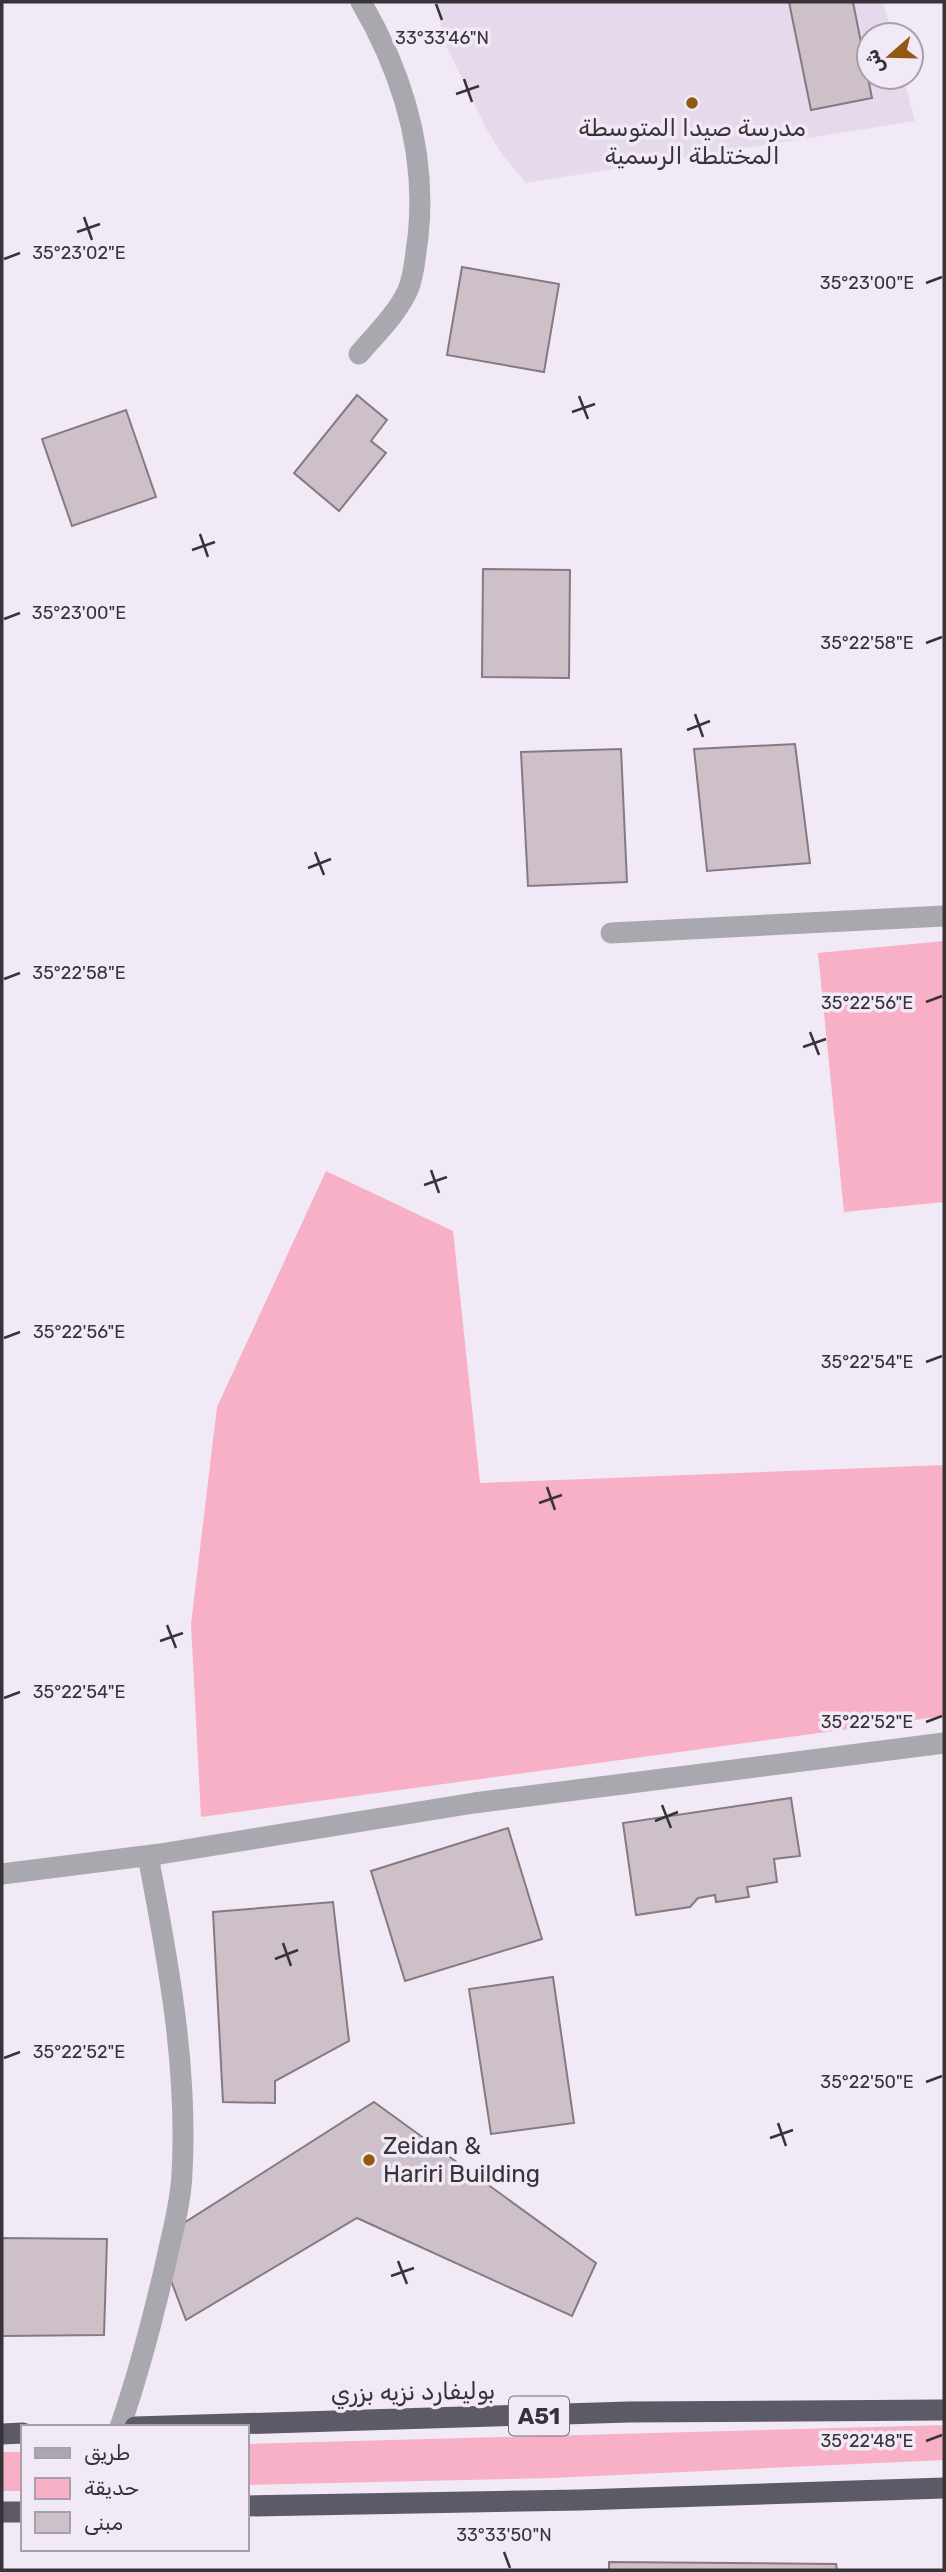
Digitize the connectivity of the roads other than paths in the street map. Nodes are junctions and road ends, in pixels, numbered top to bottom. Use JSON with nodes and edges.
{"nodes":[{"id":1,"x":361,"y":2,"type":"edge"},
{"id":2,"x":359,"y":354,"type":"dead end"},
{"id":3,"x":944,"y":916,"type":"edge"},
{"id":4,"x":611,"y":933,"type":"dead end"},
{"id":5,"x":944,"y":1742,"type":"edge"},
{"id":6,"x":148,"y":1856,"type":"junction"},
{"id":7,"x":2,"y":1874,"type":"edge"},
{"id":8,"x":944,"y":2410,"type":"edge"},
{"id":9,"x":121,"y":2425,"type":"edge"},
{"id":10,"x":201,"y":2425,"type":"edge"},
{"id":11,"x":21,"y":2433,"type":"edge"},
{"id":12,"x":2,"y":2434,"type":"edge"},
{"id":13,"x":944,"y":2488,"type":"edge"},
{"id":14,"x":248,"y":2506,"type":"edge"},
{"id":15,"x":2,"y":2512,"type":"edge"},
{"id":16,"x":21,"y":2512,"type":"edge"}],
"edges":[{"from":1,"to":2,"type":"street"},
{"from":3,"to":4,"type":"street"},
{"from":5,"to":6,"type":"street"},
{"from":6,"to":7,"type":"street"},
{"from":6,"to":9,"type":"street"},
{"from":8,"to":10,"type":"highway","name":"بوليفارد نزيه بزري","number":"A51"},
{"from":11,"to":12,"type":"highway"},
{"from":13,"to":14,"type":"highway"},
{"from":15,"to":16,"type":"highway"}]}
